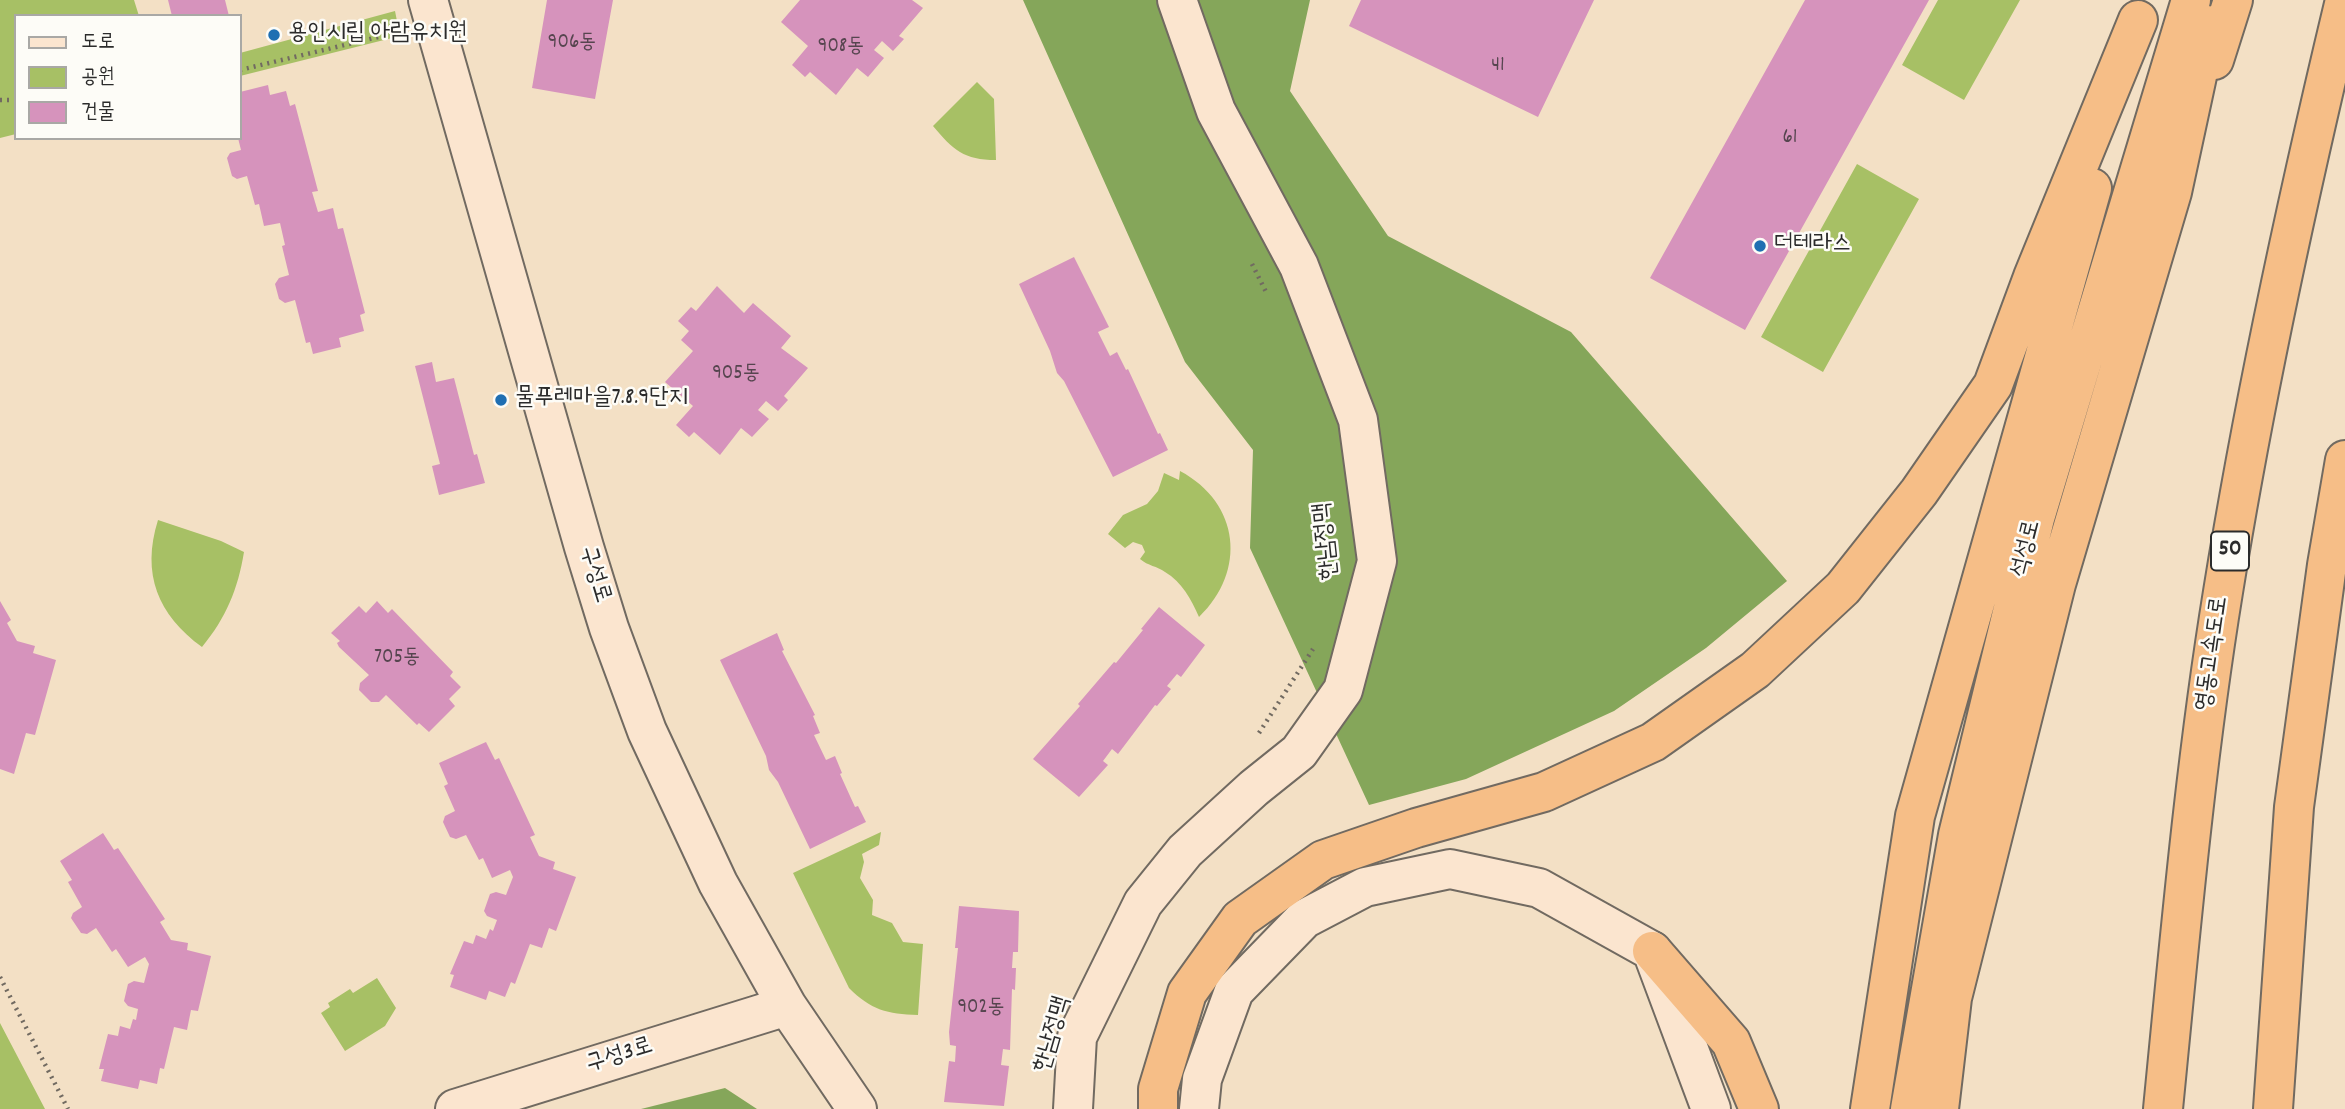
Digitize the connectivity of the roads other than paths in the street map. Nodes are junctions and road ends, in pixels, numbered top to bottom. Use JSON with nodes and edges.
{"nodes":[{"id":1,"x":1177,"y":0,"type":"edge"},
{"id":2,"x":2191,"y":0,"type":"edge"},
{"id":3,"x":2213,"y":0,"type":"edge"},
{"id":4,"x":2233,"y":0,"type":"edge"},
{"id":5,"x":2345,"y":0,"type":"edge"},
{"id":6,"x":430,"y":10,"type":"edge"},
{"id":7,"x":2141,"y":10,"type":"edge"},
{"id":8,"x":2172,"y":192,"type":"junction"},
{"id":9,"x":2345,"y":460,"type":"edge"},
{"id":10,"x":1652,"y":951,"type":"junction"},
{"id":11,"x":787,"y":1006,"type":"junction"},
{"id":12,"x":454,"y":1109,"type":"edge"},
{"id":13,"x":857,"y":1109,"type":"edge"},
{"id":14,"x":1073,"y":1109,"type":"edge"},
{"id":15,"x":1157,"y":1109,"type":"edge"},
{"id":16,"x":1199,"y":1109,"type":"edge"},
{"id":17,"x":1711,"y":1109,"type":"edge"},
{"id":18,"x":1759,"y":1109,"type":"edge"},
{"id":19,"x":1870,"y":1109,"type":"edge"},
{"id":20,"x":1910,"y":1109,"type":"edge"},
{"id":21,"x":1939,"y":1109,"type":"edge"},
{"id":22,"x":2164,"y":1109,"type":"edge"},
{"id":23,"x":2273,"y":1109,"type":"edge"}],
"edges":[{"from":1,"to":14,"type":"street"},
{"from":2,"to":20,"type":"highway","name":"석성로"},
{"from":3,"to":8,"type":"highway"},
{"from":4,"to":8,"type":"highway"},
{"from":5,"to":22,"type":"highway","name":"영동고속도로","number":"50"},
{"from":6,"to":11,"type":"street","name":"구성로"},
{"from":7,"to":15,"type":"highway"},
{"from":7,"to":19,"type":"highway","name":"석성로"},
{"from":8,"to":21,"type":"highway"},
{"from":9,"to":23,"type":"highway"},
{"from":10,"to":16,"type":"street"},
{"from":10,"to":17,"type":"street"},
{"from":10,"to":18,"type":"highway"},
{"from":11,"to":12,"type":"street","name":"구성3로"},
{"from":11,"to":13,"type":"street","name":"구성로"}]}
